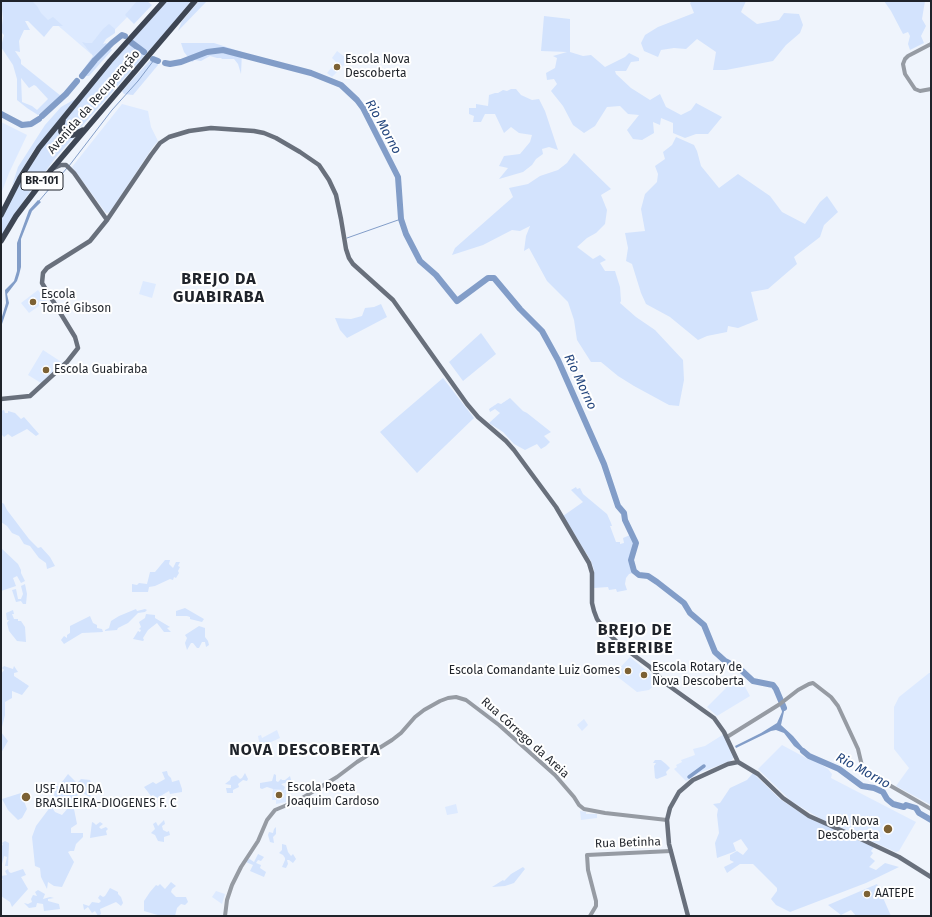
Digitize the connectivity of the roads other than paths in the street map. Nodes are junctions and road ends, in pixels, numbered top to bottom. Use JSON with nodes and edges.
{"nodes":[{"id":1,"x":164,"y":1,"type":"edge"},
{"id":2,"x":195,"y":1,"type":"edge"},
{"id":3,"x":931,"y":44,"type":"edge"},
{"id":4,"x":931,"y":89,"type":"edge"},
{"id":5,"x":67,"y":113,"type":"junction"},
{"id":6,"x":89,"y":124,"type":"junction"},
{"id":7,"x":71,"y":147,"type":"junction"},
{"id":8,"x":66,"y":165,"type":"junction"},
{"id":9,"x":51,"y":170,"type":"junction"},
{"id":10,"x":1,"y":215,"type":"edge"},
{"id":11,"x":107,"y":220,"type":"junction"},
{"id":12,"x":1,"y":242,"type":"edge"},
{"id":13,"x":1,"y":399,"type":"edge"},
{"id":14,"x":727,"y":737,"type":"junction"},
{"id":15,"x":738,"y":762,"type":"junction"},
{"id":16,"x":931,"y":809,"type":"edge"},
{"id":17,"x":667,"y":820,"type":"junction"},
{"id":18,"x":671,"y":852,"type":"junction"},
{"id":19,"x":931,"y":877,"type":"edge"},
{"id":20,"x":225,"y":916,"type":"edge"},
{"id":21,"x":590,"y":916,"type":"edge"},
{"id":22,"x":688,"y":916,"type":"edge"}],
"edges":[{"from":1,"to":5,"type":"highway","name":"Avenida da Recuperação","number":"BR-101"},
{"from":2,"to":6,"type":"highway","name":"Avenida da Recuperação","number":"BR-101"},
{"from":3,"to":4,"type":"street"},
{"from":5,"to":6,"type":"highway"},
{"from":5,"to":10,"type":"highway","number":"BR-101"},
{"from":6,"to":7,"type":"highway","name":"Avenida da Recuperação","number":"BR-101"},
{"from":7,"to":8,"type":"main road"},
{"from":7,"to":9,"type":"highway","name":"Avenida da Recuperação","number":"BR-101"},
{"from":8,"to":9,"type":"main road"},
{"from":8,"to":11,"type":"main road"},
{"from":9,"to":12,"type":"highway","name":"Avenida da Recuperação","number":"BR-101"},
{"from":11,"to":13,"type":"main road"},
{"from":11,"to":14,"type":"main road"},
{"from":14,"to":15,"type":"main road"},
{"from":14,"to":16,"type":"street"},
{"from":15,"to":17,"type":"main road"},
{"from":15,"to":19,"type":"main road"},
{"from":17,"to":18,"type":"main road"},
{"from":17,"to":20,"type":"street","name":"Rua Córrego da Areia"},
{"from":18,"to":21,"type":"street","name":"Rua Betinha"},
{"from":18,"to":22,"type":"main road"}]}
